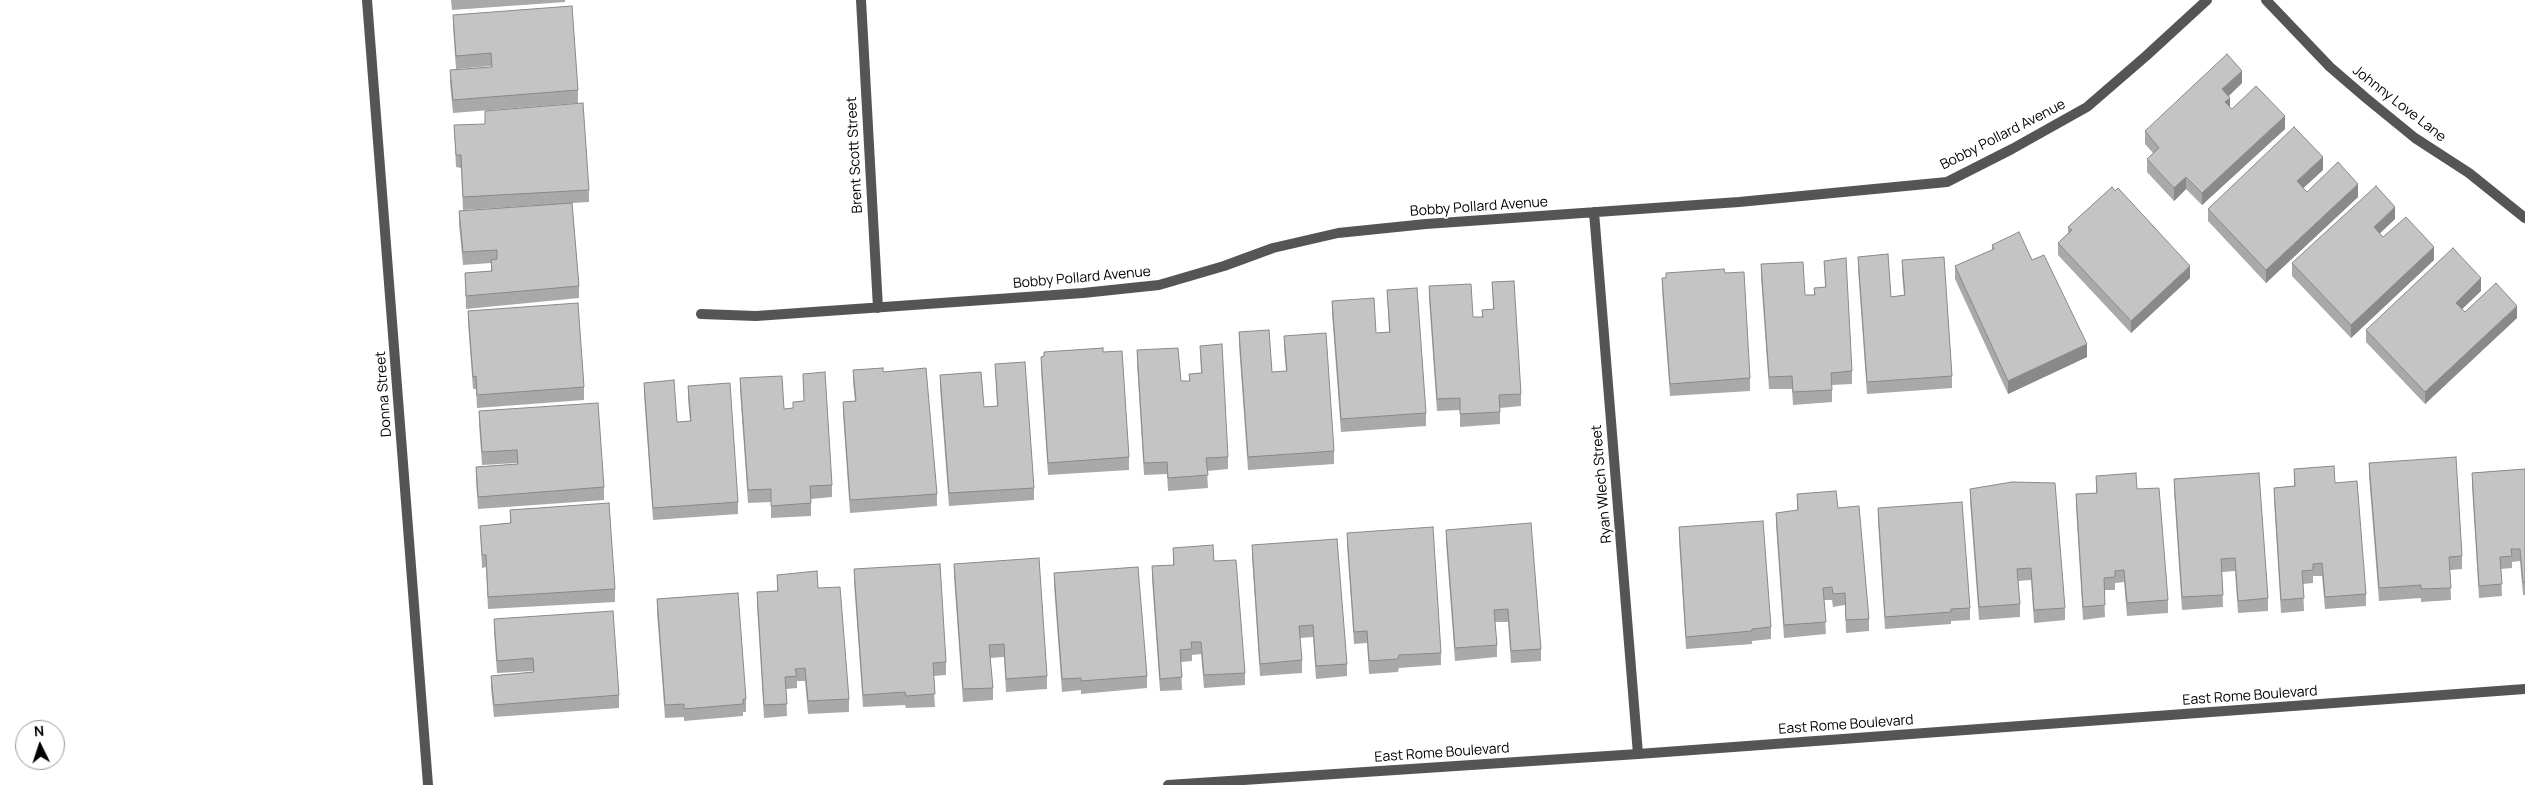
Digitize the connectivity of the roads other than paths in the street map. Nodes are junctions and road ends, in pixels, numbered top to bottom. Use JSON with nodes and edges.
{"nodes":[{"id":1,"x":367,"y":0,"type":"edge"},
{"id":2,"x":861,"y":0,"type":"edge"},
{"id":3,"x":2207,"y":0,"type":"edge"},
{"id":4,"x":2266,"y":0,"type":"edge"},
{"id":5,"x":1594,"y":212,"type":"junction"},
{"id":6,"x":2525,"y":218,"type":"edge"},
{"id":7,"x":878,"y":308,"type":"junction"},
{"id":8,"x":701,"y":314,"type":"dead end"},
{"id":9,"x":2525,"y":689,"type":"edge"},
{"id":10,"x":1638,"y":754,"type":"junction"},
{"id":11,"x":428,"y":785,"type":"edge"},
{"id":12,"x":1168,"y":785,"type":"edge"}],
"edges":[{"from":1,"to":11,"type":"street","name":"Donna Street"},
{"from":2,"to":7,"type":"street","name":"Brent Scott Street"},
{"from":3,"to":5,"type":"street","name":"Bobby Pollard Avenue"},
{"from":4,"to":6,"type":"street","name":"Johnny Love Lane"},
{"from":5,"to":7,"type":"street","name":"Bobby Pollard Avenue"},
{"from":5,"to":10,"type":"street","name":"Ryan Wlech Street"},
{"from":7,"to":8,"type":"street","name":"Bobby Pollard Avenue"},
{"from":9,"to":10,"type":"street","name":"East Rome Boulevard"},
{"from":10,"to":12,"type":"street","name":"East Rome Boulevard"}]}
